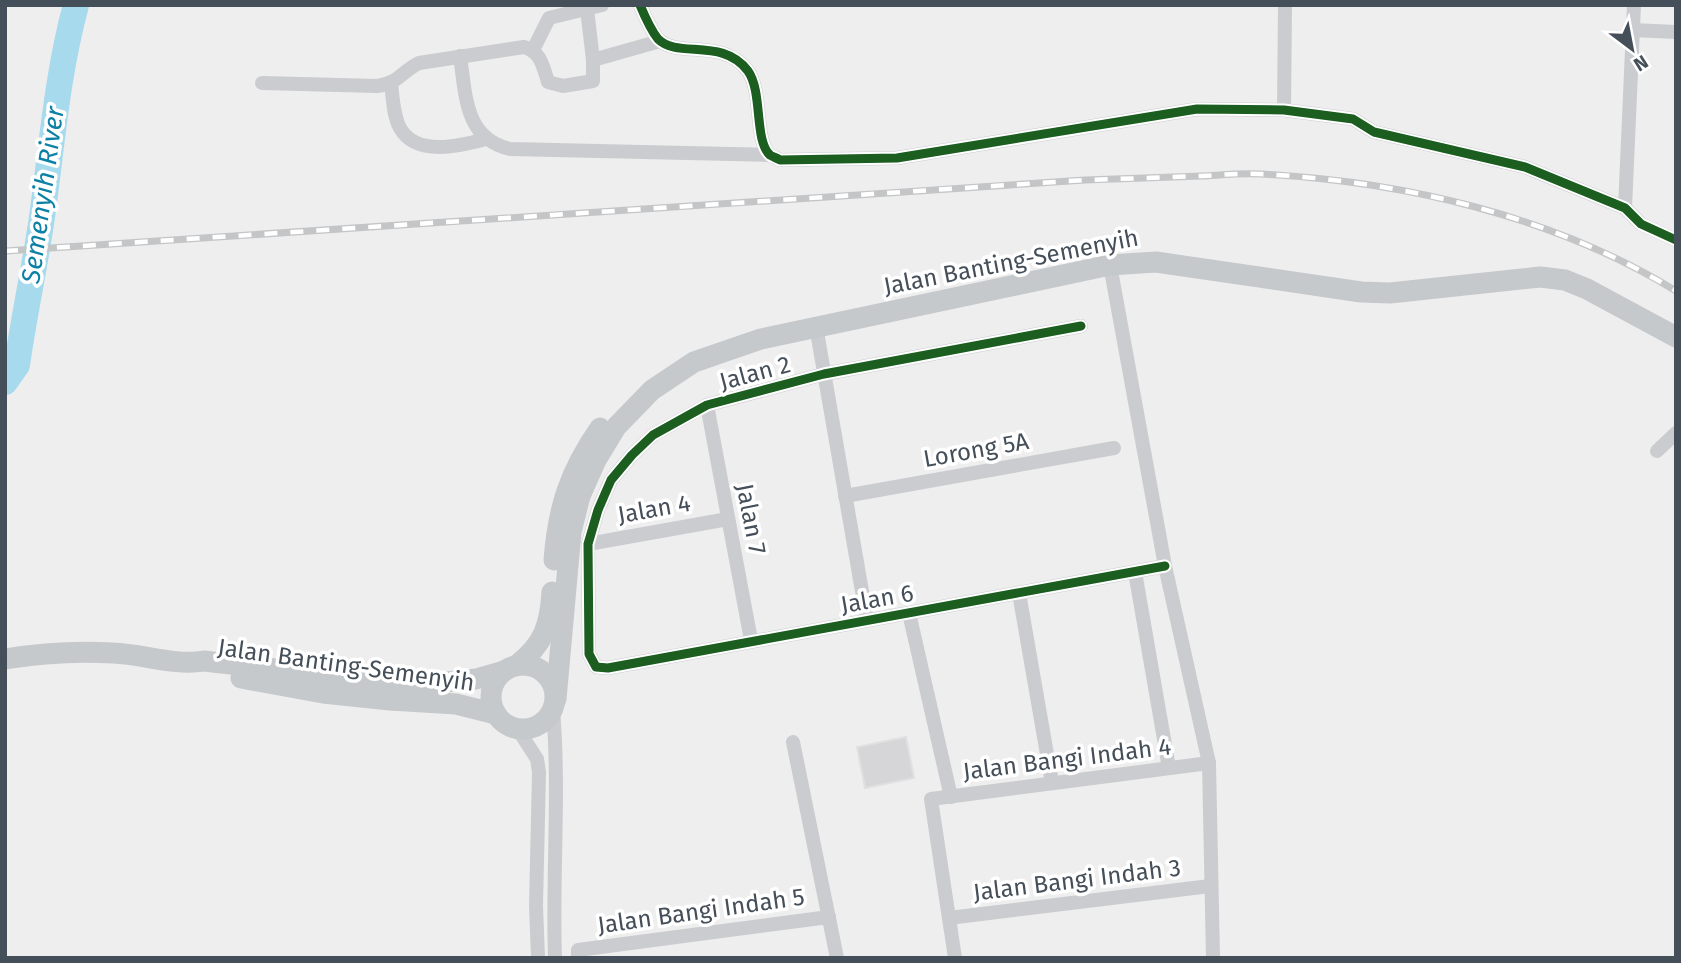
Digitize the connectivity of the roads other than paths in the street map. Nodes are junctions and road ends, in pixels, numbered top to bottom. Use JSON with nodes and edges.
{"nodes":[{"id":1,"x":602,"y":5,"type":"edge"},
{"id":2,"x":640,"y":5,"type":"edge"},
{"id":3,"x":1285,"y":5,"type":"edge"},
{"id":4,"x":1634,"y":5,"type":"edge"},
{"id":5,"x":587,"y":9,"type":"junction"},
{"id":6,"x":1633,"y":30,"type":"junction"},
{"id":7,"x":1676,"y":32,"type":"edge"},
{"id":8,"x":660,"y":41,"type":"junction"},
{"id":9,"x":533,"y":50,"type":"junction"},
{"id":10,"x":460,"y":56,"type":"junction"},
{"id":11,"x":593,"y":60,"type":"junction"},
{"id":12,"x":262,"y":83,"type":"dead end"},
{"id":13,"x":391,"y":84,"type":"junction"},
{"id":14,"x":1284,"y":110,"type":"junction"},
{"id":15,"x":486,"y":139,"type":"junction"},
{"id":16,"x":770,"y":155,"type":"junction"},
{"id":17,"x":1625,"y":208,"type":"junction"},
{"id":18,"x":1676,"y":240,"type":"edge"},
{"id":19,"x":1110,"y":265,"type":"junction"},
{"id":20,"x":816,"y":326,"type":"junction"},
{"id":21,"x":1081,"y":326,"type":"dead end"},
{"id":22,"x":1676,"y":337,"type":"edge"},
{"id":23,"x":761,"y":340,"type":"junction"},
{"id":24,"x":824,"y":374,"type":"junction"},
{"id":25,"x":707,"y":405,"type":"junction"},
{"id":26,"x":1676,"y":433,"type":"edge"},
{"id":27,"x":1114,"y":448,"type":"dead end"},
{"id":28,"x":1657,"y":450,"type":"dead end"},
{"id":29,"x":845,"y":496,"type":"junction"},
{"id":30,"x":728,"y":519,"type":"junction"},
{"id":31,"x":588,"y":544,"type":"junction"},
{"id":32,"x":1166,"y":566,"type":"junction"},
{"id":33,"x":1135,"y":572,"type":"junction"},
{"id":34,"x":1019,"y":593,"type":"junction"},
{"id":35,"x":909,"y":613,"type":"junction"},
{"id":36,"x":867,"y":620,"type":"junction"},
{"id":37,"x":751,"y":640,"type":"junction"},
{"id":38,"x":5,"y":659,"type":"edge"},
{"id":39,"x":190,"y":663,"type":"junction"},
{"id":40,"x":596,"y":667,"type":"joint"},
{"id":41,"x":510,"y":668,"type":"junction"},
{"id":42,"x":554,"y":705,"type":"junction"},
{"id":43,"x":496,"y":714,"type":"junction"},
{"id":44,"x":517,"y":729,"type":"junction"},
{"id":45,"x":793,"y":742,"type":"dead end"},
{"id":46,"x":1209,"y":763,"type":"junction"},
{"id":47,"x":1169,"y":768,"type":"junction"},
{"id":48,"x":1052,"y":783,"type":"junction"},
{"id":49,"x":951,"y":797,"type":"junction"},
{"id":50,"x":1210,"y":886,"type":"junction"},
{"id":51,"x":829,"y":917,"type":"junction"},
{"id":52,"x":949,"y":918,"type":"junction"},
{"id":53,"x":578,"y":954,"type":"edge"},
{"id":54,"x":538,"y":958,"type":"edge"},
{"id":55,"x":555,"y":958,"type":"edge"},
{"id":56,"x":837,"y":958,"type":"edge"},
{"id":57,"x":955,"y":958,"type":"edge"},
{"id":58,"x":1213,"y":958,"type":"edge"}],
"edges":[{"from":1,"to":5,"type":"street"},
{"from":2,"to":8,"type":"street"},
{"from":3,"to":14,"type":"street"},
{"from":4,"to":6,"type":"street"},
{"from":5,"to":9,"type":"street"},
{"from":5,"to":11,"type":"street"},
{"from":6,"to":7,"type":"street"},
{"from":6,"to":17,"type":"street"},
{"from":8,"to":11,"type":"street"},
{"from":8,"to":16,"type":"street"},
{"from":9,"to":10,"type":"street"},
{"from":9,"to":11,"type":"street"},
{"from":10,"to":13,"type":"street"},
{"from":10,"to":15,"type":"street"},
{"from":12,"to":13,"type":"street"},
{"from":13,"to":15,"type":"street"},
{"from":14,"to":16,"type":"street"},
{"from":14,"to":17,"type":"street"},
{"from":15,"to":16,"type":"street"},
{"from":17,"to":18,"type":"street"},
{"from":19,"to":20,"type":"main road","name":"Jalan Banting-Semenyih"},
{"from":19,"to":22,"type":"main road","name":"Jalan Banting-Semenyih"},
{"from":19,"to":32,"type":"street"},
{"from":20,"to":23,"type":"main road","name":"Jalan Banting-Semenyih"},
{"from":20,"to":24,"type":"street"},
{"from":21,"to":24,"type":"street","name":"Jalan 2"},
{"from":23,"to":41,"type":"main road","name":"Jalan Banting-Semenyih"},
{"from":23,"to":42,"type":"main road","name":"Jalan Banting-Semenyih"},
{"from":24,"to":25,"type":"street","name":"Jalan 2"},
{"from":24,"to":29,"type":"street"},
{"from":25,"to":30,"type":"street","name":"Jalan 7"},
{"from":25,"to":31,"type":"street","name":"Jalan 2"},
{"from":26,"to":28,"type":"street"},
{"from":27,"to":29,"type":"street","name":"Lorong 5A"},
{"from":29,"to":36,"type":"street"},
{"from":30,"to":31,"type":"street","name":"Jalan 4"},
{"from":30,"to":37,"type":"street","name":"Jalan 7"},
{"from":31,"to":40,"type":"street","name":"Jalan 2"},
{"from":32,"to":33,"type":"street","name":"Jalan 6"},
{"from":32,"to":46,"type":"street"},
{"from":33,"to":34,"type":"street","name":"Jalan 6"},
{"from":33,"to":47,"type":"street"},
{"from":34,"to":35,"type":"street","name":"Jalan 6"},
{"from":34,"to":48,"type":"street"},
{"from":35,"to":36,"type":"street","name":"Jalan 6"},
{"from":35,"to":49,"type":"street"},
{"from":36,"to":37,"type":"street","name":"Jalan 6"},
{"from":37,"to":40,"type":"street","name":"Jalan 6"},
{"from":38,"to":39,"type":"main road","name":"Jalan Banting-Semenyih"},
{"from":39,"to":41,"type":"main road","name":"Jalan Banting-Semenyih"},
{"from":39,"to":43,"type":"main road","name":"Jalan Banting-Semenyih"},
{"from":41,"to":42,"type":"main road"},
{"from":41,"to":43,"type":"main road"},
{"from":42,"to":44,"type":"main road"},
{"from":42,"to":55,"type":"street"},
{"from":43,"to":44,"type":"main road"},
{"from":44,"to":54,"type":"street"},
{"from":45,"to":51,"type":"street"},
{"from":46,"to":47,"type":"street","name":"Jalan Bangi Indah 4"},
{"from":46,"to":50,"type":"street"},
{"from":47,"to":48,"type":"street","name":"Jalan Bangi Indah 4"},
{"from":48,"to":49,"type":"street","name":"Jalan Bangi Indah 4"},
{"from":49,"to":52,"type":"street","name":"Jalan Bangi Indah 4"},
{"from":50,"to":52,"type":"street","name":"Jalan Bangi Indah 3"},
{"from":50,"to":58,"type":"street"},
{"from":51,"to":53,"type":"street","name":"Jalan Bangi Indah 5"},
{"from":51,"to":56,"type":"street"},
{"from":52,"to":57,"type":"street"}]}
